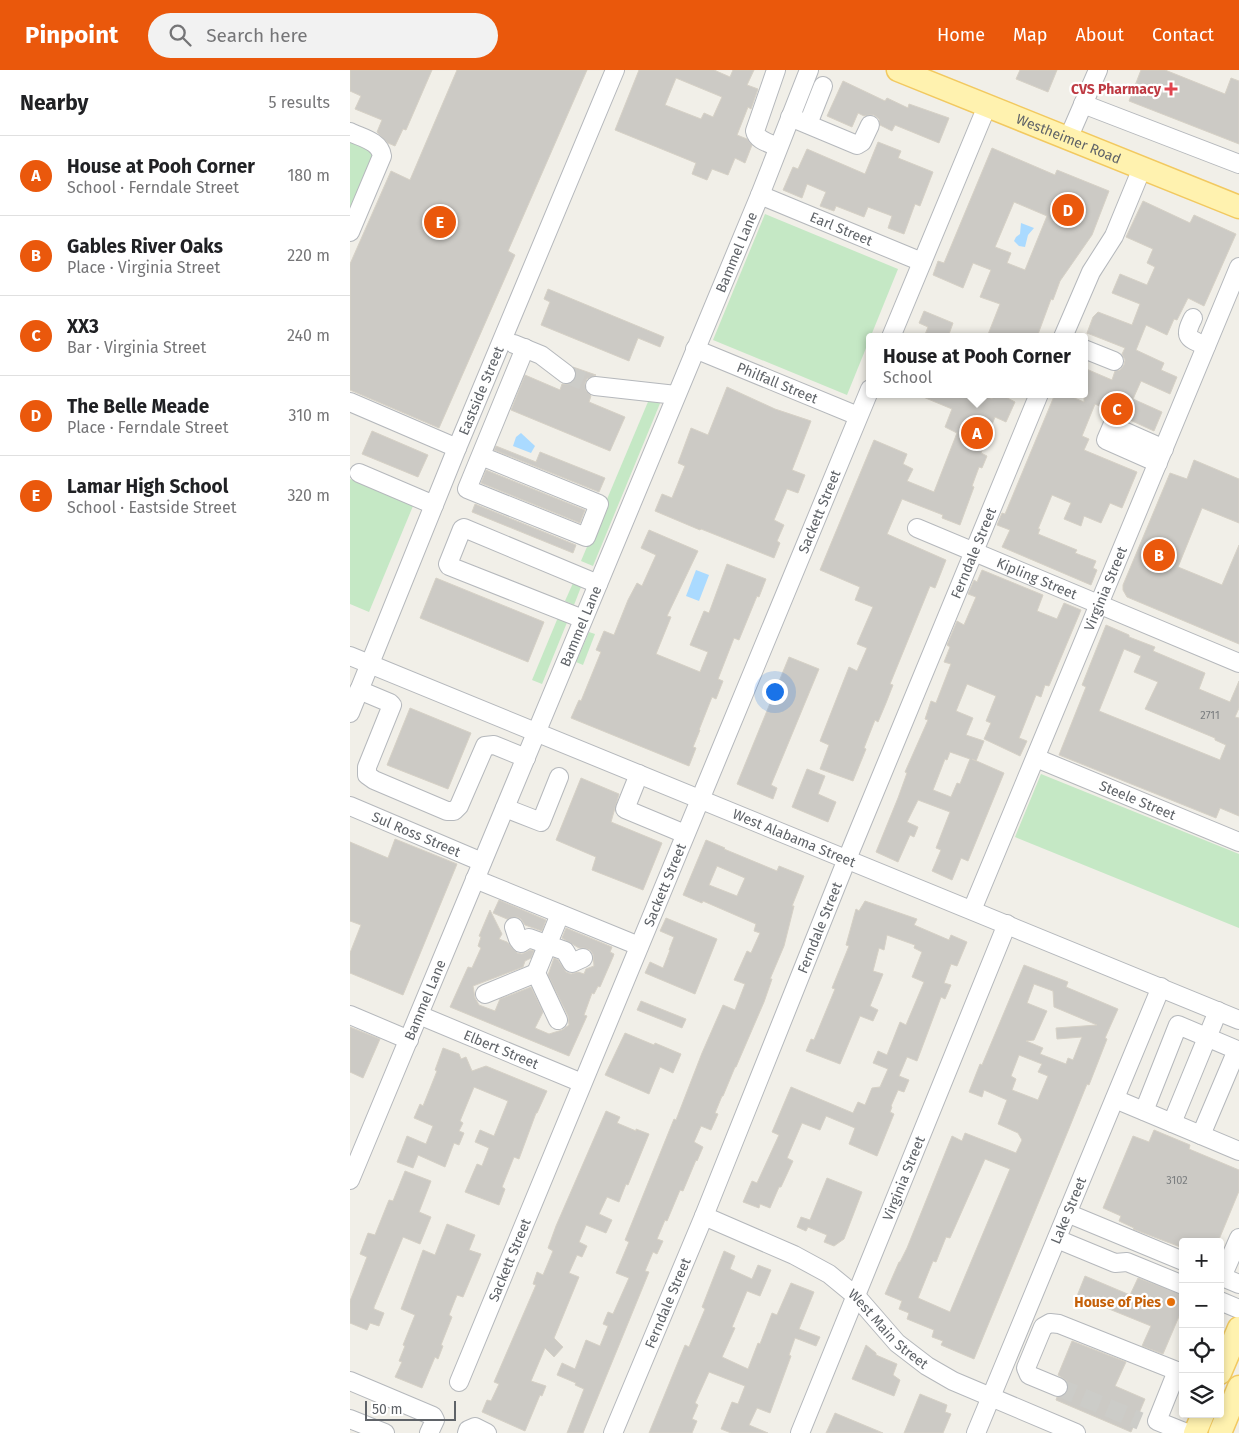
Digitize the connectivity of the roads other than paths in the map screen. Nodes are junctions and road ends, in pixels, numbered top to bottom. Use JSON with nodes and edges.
{"nodes":[{"id":1,"x":615,"y":70,"type":"edge"},
{"id":2,"x":776,"y":70,"type":"edge"},
{"id":3,"x":898,"y":70,"type":"edge"},
{"id":4,"x":1098,"y":70,"type":"edge"},
{"id":5,"x":807,"y":71,"type":"edge"},
{"id":6,"x":823,"y":86,"type":"dead end"},
{"id":7,"x":1083,"y":104,"type":"junction"},
{"id":8,"x":987,"y":106,"type":"junction"},
{"id":9,"x":790,"y":117,"type":"junction"},
{"id":10,"x":808,"y":124,"type":"junction"},
{"id":11,"x":870,"y":125,"type":"dead end"},
{"id":12,"x":350,"y":132,"type":"edge"},
{"id":13,"x":1068,"y":139,"type":"junction"},
{"id":14,"x":778,"y":147,"type":"junction"},
{"id":15,"x":1239,"y":164,"type":"edge"},
{"id":16,"x":1142,"y":168,"type":"junction"},
{"id":17,"x":760,"y":195,"type":"junction"},
{"id":18,"x":1239,"y":207,"type":"edge"},
{"id":19,"x":350,"y":232,"type":"edge"},
{"id":20,"x":922,"y":262,"type":"junction"},
{"id":21,"x":1239,"y":267,"type":"edge"},
{"id":22,"x":1193,"y":318,"type":"dead end"},
{"id":23,"x":893,"y":333,"type":"edge"},
{"id":24,"x":1065,"y":333,"type":"edge"},
{"id":25,"x":502,"y":344,"type":"junction"},
{"id":26,"x":1206,"y":346,"type":"junction"},
{"id":27,"x":525,"y":348,"type":"junction"},
{"id":28,"x":695,"y":349,"type":"junction"},
{"id":29,"x":1088,"y":351,"type":"edge"},
{"id":30,"x":1114,"y":361,"type":"dead end"},
{"id":31,"x":566,"y":374,"type":"tunnel mouth"},
{"id":32,"x":595,"y":386,"type":"tunnel mouth"},
{"id":33,"x":676,"y":395,"type":"junction"},
{"id":34,"x":866,"y":398,"type":"edge"},
{"id":35,"x":1038,"y":398,"type":"edge"},
{"id":36,"x":350,"y":402,"type":"edge"},
{"id":37,"x":858,"y":416,"type":"junction"},
{"id":38,"x":458,"y":448,"type":"junction"},
{"id":39,"x":481,"y":456,"type":"junction"},
{"id":40,"x":359,"y":473,"type":"dead end"},
{"id":41,"x":434,"y":505,"type":"junction"},
{"id":42,"x":918,"y":528,"type":"dead end"},
{"id":43,"x":975,"y":551,"type":"junction"},
{"id":44,"x":598,"y":584,"type":"junction"},
{"id":45,"x":1100,"y":604,"type":"junction"},
{"id":46,"x":583,"y":619,"type":"junction"},
{"id":47,"x":350,"y":656,"type":"edge"},
{"id":48,"x":1239,"y":663,"type":"edge"},
{"id":49,"x":370,"y":665,"type":"junction"},
{"id":50,"x":359,"y":690,"type":"junction"},
{"id":51,"x":350,"y":713,"type":"edge"},
{"id":52,"x":536,"y":732,"type":"junction"},
{"id":53,"x":526,"y":758,"type":"junction"},
{"id":54,"x":1036,"y":758,"type":"junction"},
{"id":55,"x":639,"y":774,"type":"junction"},
{"id":56,"x":560,"y":778,"type":"dead end"},
{"id":57,"x":700,"y":799,"type":"junction"},
{"id":58,"x":350,"y":806,"type":"edge"},
{"id":59,"x":506,"y":808,"type":"junction"},
{"id":60,"x":685,"y":834,"type":"junction"},
{"id":61,"x":1239,"y":842,"type":"edge"},
{"id":62,"x":847,"y":859,"type":"junction"},
{"id":63,"x":482,"y":862,"type":"junction"},
{"id":64,"x":475,"y":879,"type":"junction"},
{"id":65,"x":972,"y":910,"type":"junction"},
{"id":66,"x":560,"y":914,"type":"junction"},
{"id":67,"x":1007,"y":924,"type":"junction"},
{"id":68,"x":514,"y":927,"type":"dead end"},
{"id":69,"x":548,"y":945,"type":"junction"},
{"id":70,"x":639,"y":946,"type":"junction"},
{"id":71,"x":583,"y":958,"type":"dead end"},
{"id":72,"x":536,"y":973,"type":"junction"},
{"id":73,"x":1161,"y":987,"type":"junction"},
{"id":74,"x":485,"y":994,"type":"dead end"},
{"id":75,"x":1218,"y":1011,"type":"junction"},
{"id":76,"x":350,"y":1015,"type":"edge"},
{"id":77,"x":419,"y":1015,"type":"junction"},
{"id":78,"x":558,"y":1020,"type":"dead end"},
{"id":79,"x":1239,"y":1020,"type":"edge"},
{"id":80,"x":1208,"y":1038,"type":"junction"},
{"id":81,"x":409,"y":1040,"type":"junction"},
{"id":82,"x":582,"y":1084,"type":"junction"},
{"id":83,"x":1115,"y":1099,"type":"junction"},
{"id":84,"x":1144,"y":1111,"type":"junction"},
{"id":85,"x":1172,"y":1123,"type":"junction"},
{"id":86,"x":1201,"y":1135,"type":"junction"},
{"id":87,"x":1239,"y":1151,"type":"edge"},
{"id":88,"x":354,"y":1159,"type":"edge"},
{"id":89,"x":350,"y":1180,"type":"edge"},
{"id":90,"x":1067,"y":1213,"type":"junction"},
{"id":91,"x":704,"y":1216,"type":"junction"},
{"id":92,"x":1239,"y":1238,"type":"edge"},
{"id":93,"x":1057,"y":1239,"type":"junction"},
{"id":94,"x":1179,"y":1259,"type":"edge"},
{"id":95,"x":1224,"y":1270,"type":"edge"},
{"id":96,"x":1224,"y":1278,"type":"edge"},
{"id":97,"x":1179,"y":1284,"type":"edge"},
{"id":98,"x":1239,"y":1284,"type":"edge"},
{"id":99,"x":857,"y":1297,"type":"junction"},
{"id":100,"x":1224,"y":1303,"type":"edge"},
{"id":101,"x":1239,"y":1309,"type":"edge"},
{"id":102,"x":1239,"y":1328,"type":"edge"},
{"id":103,"x":1229,"y":1363,"type":"edge"},
{"id":104,"x":1179,"y":1372,"type":"edge"},
{"id":105,"x":1179,"y":1373,"type":"edge"},
{"id":106,"x":350,"y":1381,"type":"edge"},
{"id":107,"x":459,"y":1382,"type":"dead end"},
{"id":108,"x":1239,"y":1387,"type":"edge"},
{"id":109,"x":1058,"y":1388,"type":"tunnel mouth"},
{"id":110,"x":991,"y":1398,"type":"junction"},
{"id":111,"x":350,"y":1418,"type":"edge"},
{"id":112,"x":1201,"y":1418,"type":"edge"},
{"id":113,"x":385,"y":1433,"type":"edge"},
{"id":114,"x":430,"y":1433,"type":"edge"},
{"id":115,"x":467,"y":1433,"type":"edge"},
{"id":116,"x":487,"y":1433,"type":"edge"},
{"id":117,"x":612,"y":1433,"type":"edge"},
{"id":118,"x":800,"y":1433,"type":"edge"},
{"id":119,"x":976,"y":1433,"type":"edge"},
{"id":120,"x":1076,"y":1433,"type":"edge"},
{"id":121,"x":1187,"y":1433,"type":"edge"},
{"id":122,"x":1195,"y":1433,"type":"edge"},
{"id":123,"x":1220,"y":1433,"type":"edge"}],
"edges":[{"from":1,"to":25,"type":"street","name":"Eastside Street"},
{"from":2,"to":14,"type":"street"},
{"from":3,"to":8,"type":"main road","name":"Westheimer Road"},
{"from":4,"to":7,"type":"street"},
{"from":5,"to":9,"type":"street","name":"Bammel Lane"},
{"from":6,"to":10,"type":"street"},
{"from":7,"to":13,"type":"street"},
{"from":7,"to":15,"type":"street"},
{"from":8,"to":13,"type":"main road","name":"Westheimer Road"},
{"from":8,"to":20,"type":"street"},
{"from":9,"to":10,"type":"street"},
{"from":9,"to":14,"type":"street","name":"Bammel Lane"},
{"from":10,"to":11,"type":"street"},
{"from":12,"to":19,"type":"street"},
{"from":13,"to":16,"type":"main road","name":"Westheimer Road"},
{"from":14,"to":17,"type":"street","name":"Bammel Lane"},
{"from":16,"to":18,"type":"main road","name":"Westheimer Road"},
{"from":16,"to":24,"type":"street"},
{"from":17,"to":20,"type":"street","name":"Earl Street"},
{"from":17,"to":28,"type":"street","name":"Bammel Lane"},
{"from":20,"to":23,"type":"street"},
{"from":21,"to":26,"type":"street","name":"Virginia Street"},
{"from":22,"to":26,"type":"street"},
{"from":25,"to":27,"type":"street"},
{"from":25,"to":38,"type":"street","name":"Eastside Street"},
{"from":26,"to":45,"type":"street","name":"Virginia Street"},
{"from":27,"to":31,"type":"street"},
{"from":27,"to":39,"type":"street"},
{"from":28,"to":33,"type":"street","name":"Bammel Lane"},
{"from":28,"to":37,"type":"street","name":"Philfall Street"},
{"from":29,"to":30,"type":"street"},
{"from":32,"to":33,"type":"street"},
{"from":33,"to":44,"type":"street","name":"Bammel Lane"},
{"from":34,"to":37,"type":"street","name":"Sackett Street"},
{"from":35,"to":43,"type":"street","name":"Ferndale Street"},
{"from":36,"to":38,"type":"street"},
{"from":37,"to":57,"type":"street","name":"Sackett Street"},
{"from":38,"to":41,"type":"street","name":"Eastside Street"},
{"from":39,"to":39,"type":"street"},
{"from":40,"to":41,"type":"street"},
{"from":41,"to":49,"type":"street","name":"Eastside Street"},
{"from":42,"to":43,"type":"street","name":"Kipling Street"},
{"from":43,"to":45,"type":"street","name":"Kipling Street"},
{"from":43,"to":62,"type":"street","name":"Ferndale Street"},
{"from":44,"to":46,"type":"street","name":"Bammel Lane"},
{"from":44,"to":46,"type":"street"},
{"from":45,"to":48,"type":"street","name":"Kipling Street"},
{"from":45,"to":54,"type":"street","name":"Virginia Street"},
{"from":46,"to":52,"type":"street","name":"Bammel Lane"},
{"from":47,"to":49,"type":"street","name":"West Alabama Street"},
{"from":49,"to":50,"type":"street","name":"Eastside Street"},
{"from":49,"to":52,"type":"street","name":"West Alabama Street"},
{"from":50,"to":51,"type":"street","name":"Eastside Street"},
{"from":50,"to":53,"type":"street"},
{"from":52,"to":53,"type":"street","name":"Bammel Lane"},
{"from":52,"to":55,"type":"street","name":"West Alabama Street"},
{"from":53,"to":59,"type":"street","name":"Bammel Lane"},
{"from":54,"to":61,"type":"street","name":"Steele Street"},
{"from":54,"to":65,"type":"street","name":"Virginia Street"},
{"from":55,"to":57,"type":"street","name":"West Alabama Street"},
{"from":55,"to":60,"type":"street"},
{"from":56,"to":59,"type":"street"},
{"from":57,"to":60,"type":"street","name":"Sackett Street"},
{"from":57,"to":62,"type":"street","name":"West Alabama Street"},
{"from":58,"to":63,"type":"street","name":"Sul Ross Street"},
{"from":59,"to":63,"type":"street","name":"Bammel Lane"},
{"from":60,"to":70,"type":"street","name":"Sackett Street"},
{"from":62,"to":65,"type":"street","name":"West Alabama Street"},
{"from":62,"to":91,"type":"street","name":"Ferndale Street"},
{"from":63,"to":64,"type":"street","name":"Bammel Lane"},
{"from":64,"to":66,"type":"street"},
{"from":64,"to":77,"type":"street","name":"Bammel Lane"},
{"from":65,"to":67,"type":"street","name":"West Alabama Street"},
{"from":66,"to":69,"type":"street"},
{"from":66,"to":70,"type":"street"},
{"from":67,"to":73,"type":"street","name":"West Alabama Street"},
{"from":67,"to":99,"type":"street","name":"Virginia Street"},
{"from":68,"to":69,"type":"street"},
{"from":69,"to":71,"type":"street"},
{"from":69,"to":72,"type":"street"},
{"from":70,"to":82,"type":"street","name":"Sackett Street"},
{"from":72,"to":74,"type":"street"},
{"from":72,"to":78,"type":"street"},
{"from":73,"to":75,"type":"street","name":"West Alabama Street"},
{"from":73,"to":83,"type":"street","name":"Lake Street"},
{"from":75,"to":79,"type":"street","name":"West Alabama Street"},
{"from":75,"to":80,"type":"street"},
{"from":76,"to":81,"type":"street"},
{"from":77,"to":81,"type":"street","name":"Bammel Lane"},
{"from":77,"to":82,"type":"street","name":"Elbert Street"},
{"from":80,"to":84,"type":"street"},
{"from":80,"to":85,"type":"street"},
{"from":80,"to":86,"type":"street"},
{"from":81,"to":88,"type":"street","name":"Bammel Lane"},
{"from":82,"to":107,"type":"street","name":"Sackett Street"},
{"from":83,"to":84,"type":"street"},
{"from":83,"to":90,"type":"street","name":"Lake Street"},
{"from":84,"to":85,"type":"street"},
{"from":85,"to":86,"type":"street"},
{"from":86,"to":87,"type":"street"},
{"from":88,"to":89,"type":"street","name":"Bammel Lane"},
{"from":90,"to":93,"type":"street","name":"Lake Street"},
{"from":90,"to":94,"type":"street"},
{"from":91,"to":99,"type":"street","name":"West Main Street"},
{"from":91,"to":117,"type":"street","name":"Ferndale Street"},
{"from":92,"to":95,"type":"street"},
{"from":93,"to":97,"type":"street"},
{"from":93,"to":110,"type":"street","name":"Lake Street"},
{"from":96,"to":98,"type":"street"},
{"from":99,"to":110,"type":"street","name":"West Main Street"},
{"from":99,"to":118,"type":"street","name":"Virginia Street"},
{"from":100,"to":101,"type":"street"},
{"from":102,"to":103,"type":"main road"},
{"from":104,"to":109,"type":"street"},
{"from":105,"to":121,"type":"street"},
{"from":106,"to":114,"type":"street"},
{"from":108,"to":123,"type":"main road"},
{"from":110,"to":119,"type":"street","name":"Lake Street"},
{"from":110,"to":120,"type":"street","name":"West Main Street"},
{"from":111,"to":113,"type":"street"},
{"from":112,"to":122,"type":"main road"},
{"from":115,"to":116,"type":"street"}]}
